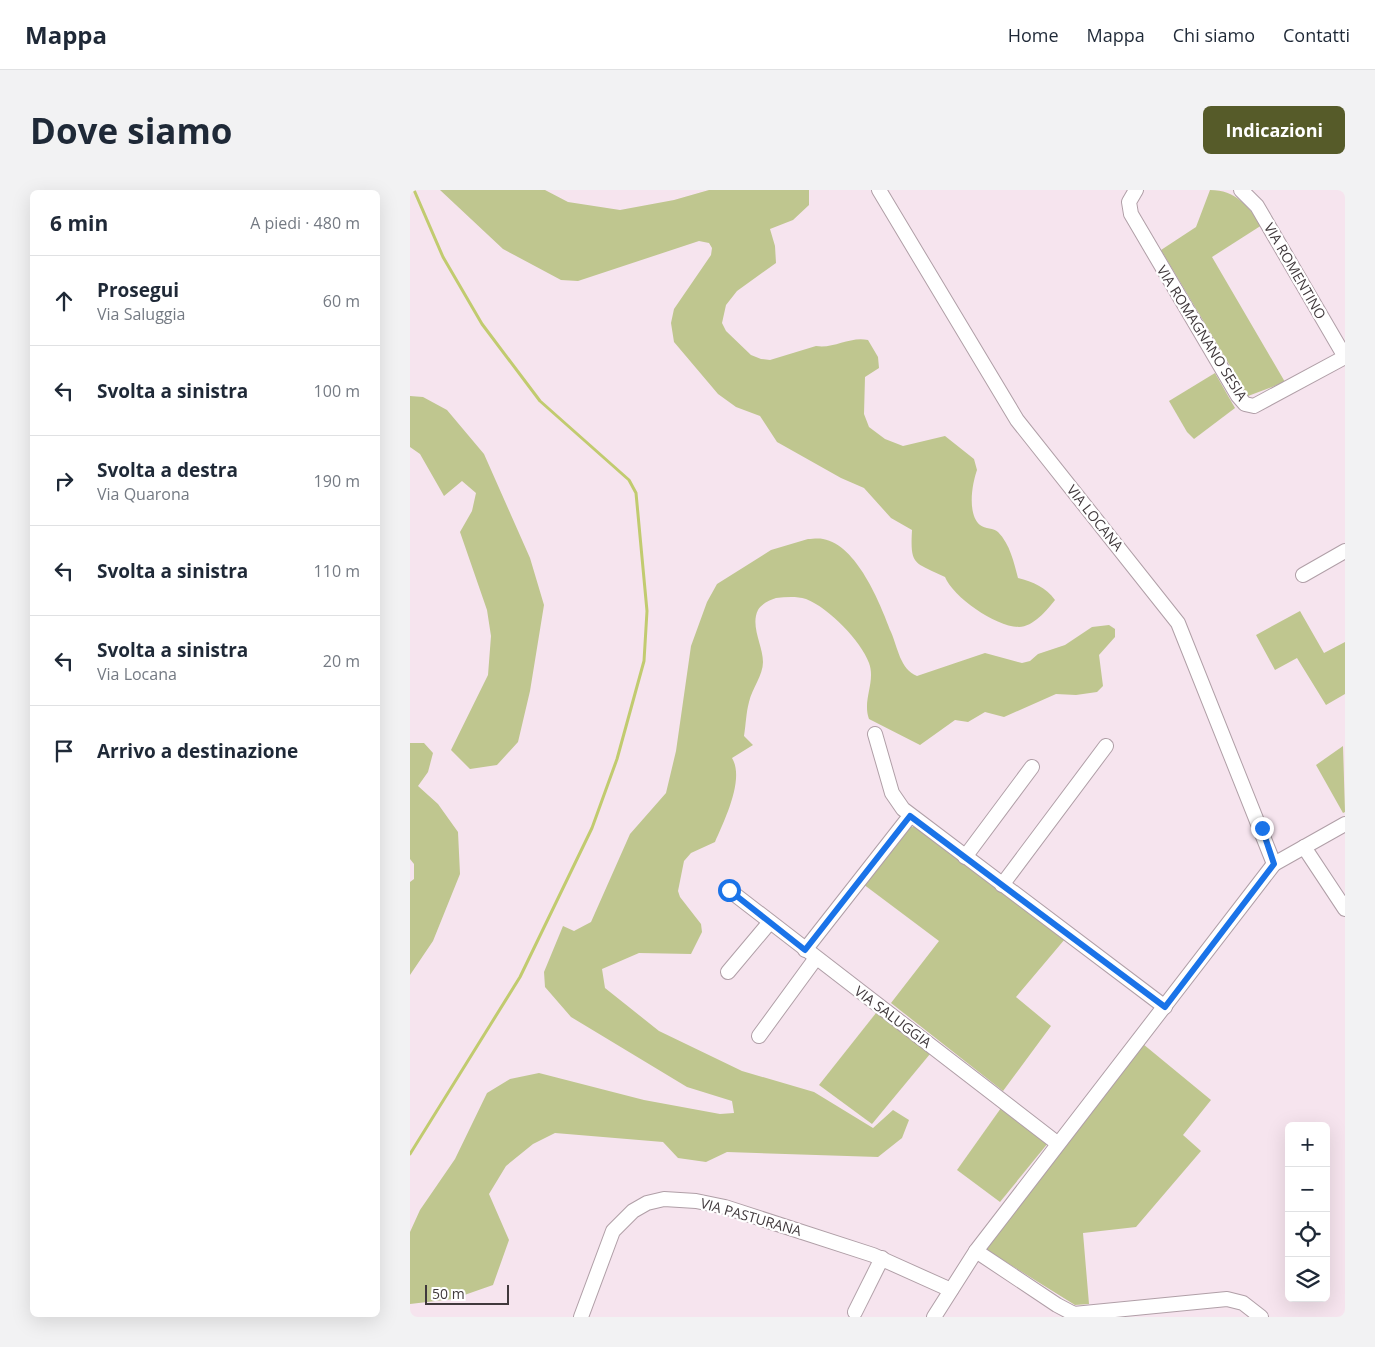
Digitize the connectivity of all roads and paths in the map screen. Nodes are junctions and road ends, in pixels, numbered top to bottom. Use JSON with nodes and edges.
{"nodes":[{"id":1,"x":879,"y":190,"type":"edge"},
{"id":2,"x":1136,"y":190,"type":"edge"},
{"id":3,"x":1241,"y":190,"type":"edge"},
{"id":4,"x":1345,"y":357,"type":"edge"},
{"id":5,"x":1345,"y":551,"type":"edge"},
{"id":6,"x":1304,"y":575,"type":"dead end"},
{"id":7,"x":875,"y":734,"type":"dead end"},
{"id":8,"x":1106,"y":746,"type":"dead end"},
{"id":9,"x":1032,"y":767,"type":"dead end"},
{"id":10,"x":910,"y":816,"type":"junction"},
{"id":11,"x":1345,"y":824,"type":"edge"},
{"id":12,"x":1304,"y":847,"type":"junction"},
{"id":13,"x":966,"y":857,"type":"junction"},
{"id":14,"x":1274,"y":864,"type":"junction"},
{"id":15,"x":1002,"y":885,"type":"junction"},
{"id":16,"x":729,"y":890,"type":"dead end"},
{"id":17,"x":1345,"y":909,"type":"edge"},
{"id":18,"x":770,"y":922,"type":"junction"},
{"id":19,"x":811,"y":954,"type":"junction"},
{"id":20,"x":728,"y":972,"type":"dead end"},
{"id":21,"x":1165,"y":1007,"type":"junction"},
{"id":22,"x":759,"y":1036,"type":"dead end"},
{"id":23,"x":1057,"y":1143,"type":"junction"},
{"id":24,"x":976,"y":1250,"type":"junction"},
{"id":25,"x":882,"y":1258,"type":"junction"},
{"id":26,"x":951,"y":1290,"type":"junction"},
{"id":27,"x":855,"y":1312,"type":"dead end"},
{"id":28,"x":940,"y":1314,"type":"edge"},
{"id":29,"x":581,"y":1317,"type":"edge"},
{"id":30,"x":1261,"y":1317,"type":"edge"}],
"edges":[{"from":1,"to":14,"type":"street","name":"VIA LOCANA"},
{"from":2,"to":4,"type":"street","name":"VIA ROMAGNANO SESIA"},
{"from":3,"to":4,"type":"street","name":"VIA ROMENTINO"},
{"from":5,"to":6,"type":"street"},
{"from":7,"to":10,"type":"street"},
{"from":8,"to":15,"type":"street"},
{"from":9,"to":13,"type":"street"},
{"from":10,"to":13,"type":"street"},
{"from":10,"to":19,"type":"street"},
{"from":11,"to":12,"type":"street"},
{"from":12,"to":14,"type":"street"},
{"from":12,"to":17,"type":"street"},
{"from":13,"to":15,"type":"street"},
{"from":14,"to":21,"type":"street"},
{"from":15,"to":21,"type":"street"},
{"from":16,"to":18,"type":"street","name":"VIA SALUGGIA"},
{"from":18,"to":19,"type":"street","name":"VIA SALUGGIA"},
{"from":18,"to":20,"type":"street"},
{"from":19,"to":22,"type":"street"},
{"from":19,"to":23,"type":"street","name":"VIA SALUGGIA"},
{"from":21,"to":23,"type":"street"},
{"from":23,"to":24,"type":"street"},
{"from":24,"to":26,"type":"street"},
{"from":24,"to":30,"type":"street"},
{"from":25,"to":26,"type":"street","name":"VIA PASTURANA"},
{"from":25,"to":27,"type":"street"},
{"from":25,"to":29,"type":"street","name":"VIA PASTURANA"},
{"from":26,"to":28,"type":"street"}]}
